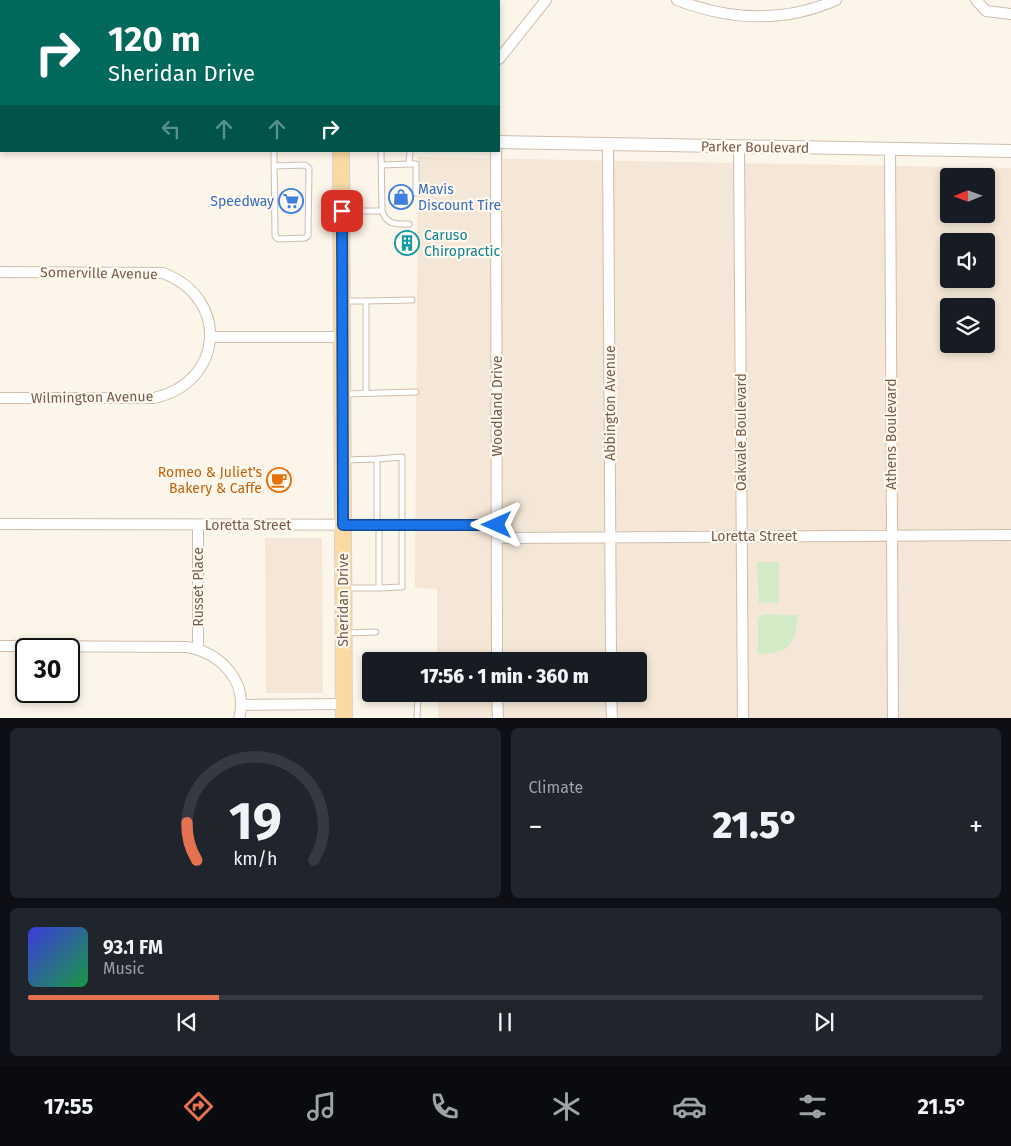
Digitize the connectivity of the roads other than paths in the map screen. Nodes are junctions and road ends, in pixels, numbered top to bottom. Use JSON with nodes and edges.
{"nodes":[{"id":1,"x":546,"y":0,"type":"edge"},
{"id":2,"x":677,"y":0,"type":"edge"},
{"id":3,"x":836,"y":0,"type":"edge"},
{"id":4,"x":976,"y":0,"type":"edge"},
{"id":5,"x":1011,"y":14,"type":"edge"},
{"id":6,"x":500,"y":58,"type":"edge"},
{"id":7,"x":500,"y":142,"type":"edge"},
{"id":8,"x":608,"y":144,"type":"junction"},
{"id":9,"x":739,"y":146,"type":"junction"},
{"id":10,"x":890,"y":149,"type":"junction"},
{"id":11,"x":1011,"y":151,"type":"edge"},
{"id":12,"x":274,"y":152,"type":"edge"},
{"id":13,"x":341,"y":152,"type":"edge"},
{"id":14,"x":381,"y":152,"type":"edge"},
{"id":15,"x":410,"y":152,"type":"edge"},
{"id":16,"x":496,"y":152,"type":"edge"},
{"id":17,"x":381,"y":164,"type":"junction"},
{"id":18,"x":409,"y":164,"type":"junction"},
{"id":19,"x":274,"y":166,"type":"junction"},
{"id":20,"x":416,"y":193,"type":"dead end"},
{"id":21,"x":342,"y":211,"type":"junction"},
{"id":22,"x":382,"y":211,"type":"junction"},
{"id":23,"x":409,"y":224,"type":"dead end"},
{"id":24,"x":0,"y":272,"type":"edge"},
{"id":25,"x":412,"y":300,"type":"dead end"},
{"id":26,"x":342,"y":301,"type":"junction"},
{"id":27,"x":366,"y":301,"type":"junction"},
{"id":28,"x":211,"y":337,"type":"junction"},
{"id":29,"x":341,"y":337,"type":"junction"},
{"id":30,"x":416,"y":392,"type":"dead end"},
{"id":31,"x":366,"y":393,"type":"junction"},
{"id":32,"x":342,"y":394,"type":"junction"},
{"id":33,"x":0,"y":398,"type":"edge"},
{"id":34,"x":377,"y":459,"type":"junction"},
{"id":35,"x":342,"y":460,"type":"junction"},
{"id":36,"x":0,"y":524,"type":"edge"},
{"id":37,"x":198,"y":525,"type":"junction"},
{"id":38,"x":343,"y":525,"type":"junction"},
{"id":39,"x":378,"y":525,"type":"junction"},
{"id":40,"x":402,"y":525,"type":"junction"},
{"id":41,"x":497,"y":525,"type":"junction"},
{"id":42,"x":1011,"y":535,"type":"edge"},
{"id":43,"x":742,"y":536,"type":"junction"},
{"id":44,"x":892,"y":536,"type":"junction"},
{"id":45,"x":611,"y":537,"type":"junction"},
{"id":46,"x":497,"y":538,"type":"junction"},
{"id":47,"x":343,"y":588,"type":"junction"},
{"id":48,"x":379,"y":588,"type":"junction"},
{"id":49,"x":376,"y":632,"type":"dead end"},
{"id":50,"x":343,"y":633,"type":"junction"},
{"id":51,"x":0,"y":646,"type":"edge"},
{"id":52,"x":198,"y":649,"type":"junction"},
{"id":53,"x":497,"y":652,"type":"edge"},
{"id":54,"x":611,"y":652,"type":"edge"},
{"id":55,"x":418,"y":702,"type":"edge"},
{"id":56,"x":497,"y":702,"type":"edge"},
{"id":57,"x":611,"y":702,"type":"edge"},
{"id":58,"x":241,"y":705,"type":"junction"},
{"id":59,"x":344,"y":711,"type":"edge"},
{"id":60,"x":239,"y":718,"type":"edge"},
{"id":61,"x":417,"y":718,"type":"edge"},
{"id":62,"x":498,"y":718,"type":"edge"},
{"id":63,"x":612,"y":718,"type":"edge"},
{"id":64,"x":743,"y":718,"type":"edge"},
{"id":65,"x":893,"y":718,"type":"edge"}],
"edges":[{"from":1,"to":6,"type":"street"},
{"from":2,"to":3,"type":"street"},
{"from":4,"to":5,"type":"street"},
{"from":7,"to":8,"type":"street","name":"Parker Boulevard"},
{"from":8,"to":9,"type":"street","name":"Parker Boulevard"},
{"from":8,"to":45,"type":"street","name":"Abbington Avenue"},
{"from":9,"to":10,"type":"street","name":"Parker Boulevard"},
{"from":9,"to":43,"type":"street","name":"Oakvale Boulevard"},
{"from":10,"to":11,"type":"street","name":"Parker Boulevard"},
{"from":10,"to":44,"type":"street","name":"Athens Boulevard"},
{"from":12,"to":19,"type":"lane"},
{"from":13,"to":21,"type":"main road","name":"Sheridan Drive"},
{"from":14,"to":17,"type":"lane"},
{"from":15,"to":18,"type":"lane"},
{"from":16,"to":41,"type":"street","name":"Woodland Drive"},
{"from":17,"to":18,"type":"lane"},
{"from":17,"to":22,"type":"lane"},
{"from":18,"to":20,"type":"lane"},
{"from":19,"to":19,"type":"lane"},
{"from":21,"to":22,"type":"lane"},
{"from":21,"to":26,"type":"main road","name":"Sheridan Drive"},
{"from":22,"to":23,"type":"lane"},
{"from":24,"to":28,"type":"street","name":"Somerville Avenue"},
{"from":25,"to":27,"type":"lane"},
{"from":26,"to":27,"type":"lane"},
{"from":26,"to":29,"type":"main road","name":"Sheridan Drive"},
{"from":27,"to":31,"type":"lane"},
{"from":28,"to":29,"type":"street"},
{"from":28,"to":33,"type":"street","name":"Wilmington Avenue"},
{"from":29,"to":32,"type":"main road","name":"Sheridan Drive"},
{"from":30,"to":31,"type":"lane"},
{"from":31,"to":32,"type":"lane"},
{"from":32,"to":35,"type":"main road","name":"Sheridan Drive"},
{"from":34,"to":35,"type":"lane"},
{"from":34,"to":39,"type":"lane"},
{"from":34,"to":40,"type":"lane"},
{"from":35,"to":38,"type":"main road","name":"Sheridan Drive"},
{"from":36,"to":37,"type":"street","name":"Loretta Street"},
{"from":37,"to":38,"type":"street","name":"Loretta Street"},
{"from":37,"to":52,"type":"street","name":"Russet Place"},
{"from":38,"to":39,"type":"street","name":"Loretta Street"},
{"from":38,"to":47,"type":"main road","name":"Sheridan Drive"},
{"from":39,"to":40,"type":"street","name":"Loretta Street"},
{"from":39,"to":48,"type":"lane"},
{"from":40,"to":41,"type":"street","name":"Loretta Street"},
{"from":40,"to":48,"type":"lane"},
{"from":41,"to":46,"type":"street","name":"Woodland Drive"},
{"from":42,"to":44,"type":"street","name":"Loretta Street"},
{"from":43,"to":44,"type":"street","name":"Loretta Street"},
{"from":43,"to":45,"type":"street","name":"Loretta Street"},
{"from":43,"to":64,"type":"street","name":"Oakvale Boulevard"},
{"from":44,"to":65,"type":"street","name":"Athens Boulevard"},
{"from":45,"to":46,"type":"street","name":"Loretta Street"},
{"from":45,"to":54,"type":"street","name":"Abbington Avenue"},
{"from":46,"to":53,"type":"street","name":"Woodland Drive"},
{"from":47,"to":48,"type":"lane"},
{"from":47,"to":50,"type":"main road","name":"Sheridan Drive"},
{"from":49,"to":50,"type":"lane"},
{"from":50,"to":59,"type":"main road","name":"Sheridan Drive"},
{"from":51,"to":52,"type":"street"},
{"from":52,"to":58,"type":"street"},
{"from":55,"to":61,"type":"lane"},
{"from":56,"to":62,"type":"street"},
{"from":57,"to":63,"type":"street"},
{"from":58,"to":59,"type":"street"},
{"from":58,"to":60,"type":"street"}]}
